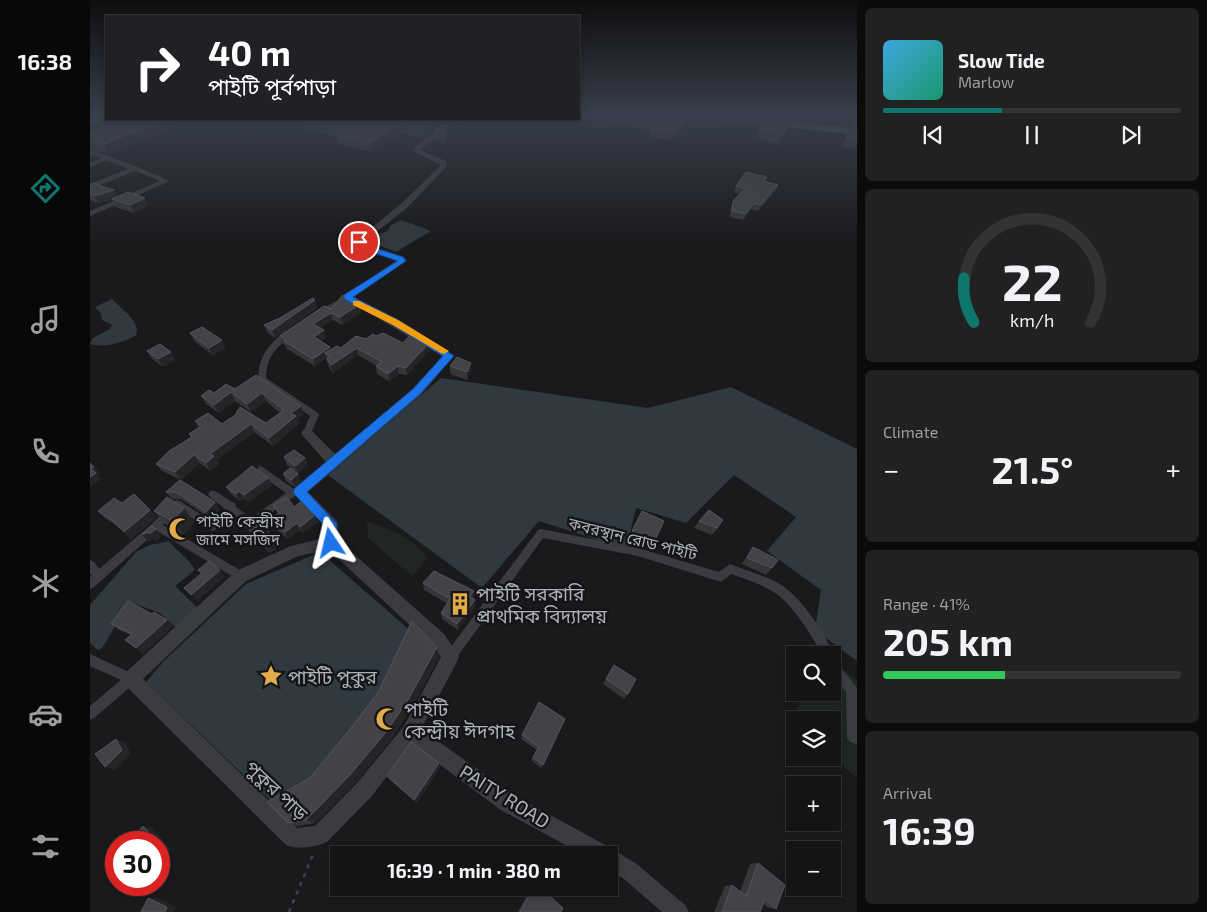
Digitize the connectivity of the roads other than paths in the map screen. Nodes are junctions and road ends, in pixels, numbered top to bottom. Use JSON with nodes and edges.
{"nodes":[{"id":1,"x":107,"y":158,"type":"joint"},
{"id":2,"x":433,"y":158,"type":"edge"},
{"id":3,"x":90,"y":165,"type":"edge"},
{"id":4,"x":136,"y":168,"type":"junction"},
{"id":5,"x":90,"y":187,"type":"edge"},
{"id":6,"x":90,"y":214,"type":"edge"},
{"id":7,"x":347,"y":297,"type":"junction"},
{"id":8,"x":312,"y":316,"type":"edge"},
{"id":9,"x":296,"y":326,"type":"edge"},
{"id":10,"x":307,"y":432,"type":"joint"},
{"id":11,"x":334,"y":462,"type":"junction"},
{"id":12,"x":261,"y":470,"type":"edge"},
{"id":13,"x":296,"y":492,"type":"junction"},
{"id":14,"x":213,"y":494,"type":"dead end"},
{"id":15,"x":232,"y":506,"type":"junction"},
{"id":16,"x":156,"y":526,"type":"junction"},
{"id":17,"x":331,"y":543,"type":"junction"},
{"id":18,"x":90,"y":565,"type":"edge"},
{"id":19,"x":97,"y":575,"type":"junction"},
{"id":20,"x":241,"y":576,"type":"junction"},
{"id":21,"x":90,"y":584,"type":"edge"},
{"id":22,"x":824,"y":646,"type":"edge"},
{"id":23,"x":452,"y":656,"type":"junction"},
{"id":24,"x":90,"y":660,"type":"edge"},
{"id":25,"x":841,"y":676,"type":"edge"},
{"id":26,"x":131,"y":679,"type":"junction"},
{"id":27,"x":90,"y":714,"type":"edge"},
{"id":28,"x":410,"y":732,"type":"junction"},
{"id":29,"x":857,"y":739,"type":"edge"},
{"id":30,"x":587,"y":846,"type":"edge"},
{"id":31,"x":618,"y":864,"type":"edge"},
{"id":32,"x":678,"y":912,"type":"edge"}],
"edges":[{"from":1,"to":3,"type":"street"},
{"from":1,"to":4,"type":"street"},
{"from":2,"to":7,"type":"street"},
{"from":4,"to":5,"type":"street"},
{"from":4,"to":6,"type":"street"},
{"from":7,"to":8,"type":"street"},
{"from":7,"to":11,"type":"street"},
{"from":9,"to":10,"type":"street"},
{"from":10,"to":11,"type":"street"},
{"from":11,"to":13,"type":"street"},
{"from":12,"to":13,"type":"street"},
{"from":13,"to":15,"type":"street"},
{"from":13,"to":17,"type":"street"},
{"from":14,"to":15,"type":"street"},
{"from":15,"to":16,"type":"street"},
{"from":16,"to":19,"type":"street"},
{"from":16,"to":20,"type":"street"},
{"from":17,"to":20,"type":"street"},
{"from":17,"to":23,"type":"street"},
{"from":18,"to":19,"type":"street"},
{"from":19,"to":21,"type":"street"},
{"from":20,"to":26,"type":"street"},
{"from":22,"to":23,"type":"street","name":"কবরস্থান রোড পাইটি"},
{"from":23,"to":28,"type":"street","name":"পুকুর পাড়"},
{"from":24,"to":26,"type":"street"},
{"from":25,"to":29,"type":"street"},
{"from":26,"to":27,"type":"street"},
{"from":26,"to":28,"type":"street","name":"পুকুর পাড়"},
{"from":28,"to":30,"type":"street","name":"PAITY ROAD"},
{"from":31,"to":32,"type":"street"}]}
